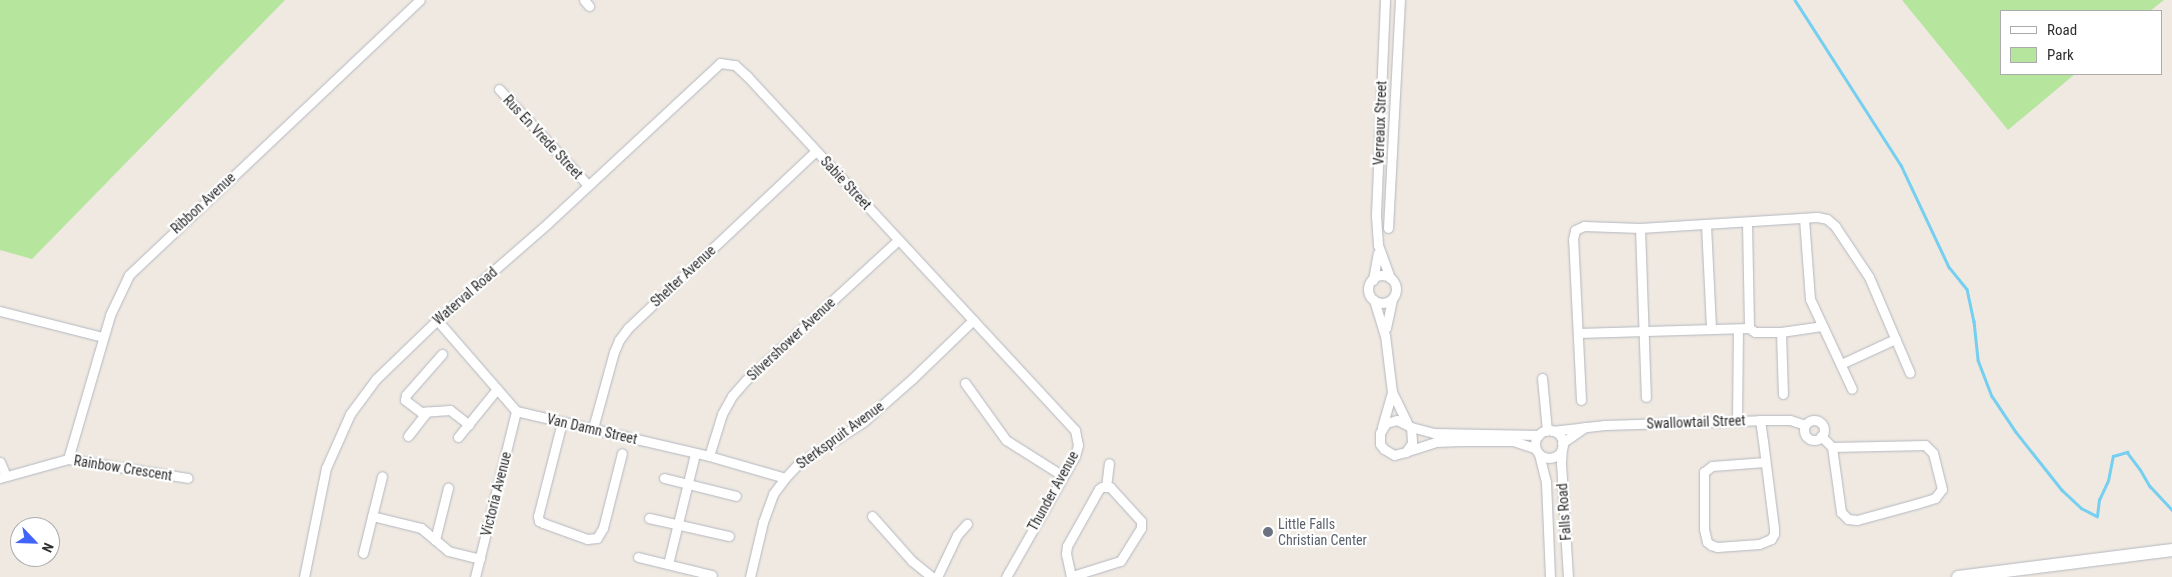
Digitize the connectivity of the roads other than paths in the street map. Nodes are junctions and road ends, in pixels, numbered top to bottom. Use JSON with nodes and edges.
{"nodes":[{"id":1,"x":420,"y":0,"type":"edge"},
{"id":2,"x":1385,"y":0,"type":"edge"},
{"id":3,"x":1400,"y":0,"type":"edge"},
{"id":4,"x":712,"y":68,"type":"joint"},
{"id":5,"x":499,"y":89,"type":"dead end"},
{"id":6,"x":816,"y":151,"type":"junction"},
{"id":7,"x":588,"y":184,"type":"junction"},
{"id":8,"x":1804,"y":219,"type":"junction"},
{"id":9,"x":1747,"y":223,"type":"junction"},
{"id":10,"x":1706,"y":225,"type":"junction"},
{"id":11,"x":1388,"y":228,"type":"dead end"},
{"id":12,"x":1640,"y":228,"type":"junction"},
{"id":13,"x":898,"y":240,"type":"junction"},
{"id":14,"x":1378,"y":245,"type":"junction"},
{"id":15,"x":1390,"y":278,"type":"junction"},
{"id":16,"x":1372,"y":280,"type":"junction"},
{"id":17,"x":1392,"y":299,"type":"junction"},
{"id":18,"x":1374,"y":300,"type":"junction"},
{"id":19,"x":0,"y":311,"type":"edge"},
{"id":20,"x":437,"y":320,"type":"junction"},
{"id":21,"x":973,"y":320,"type":"junction"},
{"id":22,"x":1822,"y":326,"type":"junction"},
{"id":23,"x":1738,"y":328,"type":"junction"},
{"id":24,"x":1749,"y":328,"type":"junction"},
{"id":25,"x":1711,"y":329,"type":"junction"},
{"id":26,"x":1643,"y":330,"type":"junction"},
{"id":27,"x":1781,"y":332,"type":"junction"},
{"id":28,"x":1578,"y":333,"type":"junction"},
{"id":29,"x":1385,"y":336,"type":"junction"},
{"id":30,"x":103,"y":337,"type":"junction"},
{"id":31,"x":1895,"y":339,"type":"junction"},
{"id":32,"x":442,"y":354,"type":"dead end"},
{"id":33,"x":1841,"y":364,"type":"junction"},
{"id":34,"x":1910,"y":373,"type":"dead end"},
{"id":35,"x":1542,"y":378,"type":"dead end"},
{"id":36,"x":965,"y":383,"type":"dead end"},
{"id":37,"x":497,"y":389,"type":"junction"},
{"id":38,"x":1852,"y":389,"type":"dead end"},
{"id":39,"x":1392,"y":392,"type":"junction"},
{"id":40,"x":1783,"y":394,"type":"dead end"},
{"id":41,"x":1646,"y":397,"type":"dead end"},
{"id":42,"x":1581,"y":400,"type":"dead end"},
{"id":43,"x":516,"y":411,"type":"junction"},
{"id":44,"x":427,"y":412,"type":"junction"},
{"id":45,"x":1760,"y":420,"type":"junction"},
{"id":46,"x":1737,"y":421,"type":"junction"},
{"id":47,"x":562,"y":422,"type":"junction"},
{"id":48,"x":469,"y":425,"type":"junction"},
{"id":49,"x":1409,"y":425,"type":"junction"},
{"id":50,"x":1805,"y":425,"type":"junction"},
{"id":51,"x":1382,"y":427,"type":"junction"},
{"id":52,"x":1586,"y":427,"type":"junction"},
{"id":53,"x":593,"y":428,"type":"junction"},
{"id":54,"x":1546,"y":432,"type":"junction"},
{"id":55,"x":408,"y":436,"type":"dead end"},
{"id":56,"x":1821,"y":436,"type":"junction"},
{"id":57,"x":458,"y":437,"type":"dead end"},
{"id":58,"x":1562,"y":446,"type":"junction"},
{"id":59,"x":1832,"y":446,"type":"junction"},
{"id":60,"x":1537,"y":451,"type":"junction"},
{"id":61,"x":1406,"y":452,"type":"junction"},
{"id":62,"x":622,"y":453,"type":"dead end"},
{"id":63,"x":695,"y":454,"type":"junction"},
{"id":64,"x":709,"y":456,"type":"junction"},
{"id":65,"x":68,"y":459,"type":"junction"},
{"id":66,"x":0,"y":462,"type":"edge"},
{"id":67,"x":1765,"y":462,"type":"junction"},
{"id":68,"x":1109,"y":463,"type":"dead end"},
{"id":69,"x":382,"y":476,"type":"dead end"},
{"id":70,"x":1063,"y":476,"type":"junction"},
{"id":71,"x":3,"y":477,"type":"edge"},
{"id":72,"x":188,"y":478,"type":"dead end"},
{"id":73,"x":664,"y":478,"type":"dead end"},
{"id":74,"x":785,"y":478,"type":"junction"},
{"id":75,"x":688,"y":483,"type":"junction"},
{"id":76,"x":1106,"y":486,"type":"junction"},
{"id":77,"x":448,"y":488,"type":"dead end"},
{"id":78,"x":736,"y":496,"type":"dead end"},
{"id":79,"x":372,"y":516,"type":"junction"},
{"id":80,"x":872,"y":516,"type":"dead end"},
{"id":81,"x":649,"y":518,"type":"dead end"},
{"id":82,"x":967,"y":524,"type":"dead end"},
{"id":83,"x":677,"y":525,"type":"junction"},
{"id":84,"x":1565,"y":530,"type":"junction"},
{"id":85,"x":1548,"y":531,"type":"junction"},
{"id":86,"x":729,"y":536,"type":"dead end"},
{"id":87,"x":435,"y":540,"type":"junction"},
{"id":88,"x":2172,"y":550,"type":"edge"},
{"id":89,"x":363,"y":553,"type":"dead end"},
{"id":90,"x":638,"y":557,"type":"dead end"},
{"id":91,"x":480,"y":559,"type":"junction"},
{"id":92,"x":668,"y":564,"type":"junction"},
{"id":93,"x":2021,"y":568,"type":"junction"},
{"id":94,"x":712,"y":575,"type":"dead end"},
{"id":95,"x":1071,"y":576,"type":"edge"},
{"id":96,"x":304,"y":577,"type":"edge"},
{"id":97,"x":475,"y":577,"type":"edge"},
{"id":98,"x":750,"y":577,"type":"edge"},
{"id":99,"x":932,"y":577,"type":"edge"},
{"id":100,"x":937,"y":577,"type":"edge"},
{"id":101,"x":1006,"y":577,"type":"edge"},
{"id":102,"x":1550,"y":577,"type":"edge"},
{"id":103,"x":1568,"y":577,"type":"edge"},
{"id":104,"x":1958,"y":577,"type":"edge"},
{"id":105,"x":1992,"y":577,"type":"edge"}],
"edges":[{"from":1,"to":30,"type":"street","name":"Ribbon Avenue"},
{"from":2,"to":14,"type":"street","name":"Verreaux Street"},
{"from":3,"to":11,"type":"street"},
{"from":4,"to":6,"type":"street","name":"Sabie Street"},
{"from":4,"to":7,"type":"street","name":"Waterval Road"},
{"from":5,"to":7,"type":"street","name":"Rus En Vrede Street"},
{"from":6,"to":13,"type":"street","name":"Sabie Street"},
{"from":6,"to":53,"type":"street","name":"Shelter Avenue"},
{"from":7,"to":20,"type":"street","name":"Waterval Road"},
{"from":8,"to":9,"type":"street"},
{"from":8,"to":22,"type":"street"},
{"from":8,"to":31,"type":"street"},
{"from":9,"to":10,"type":"street"},
{"from":9,"to":24,"type":"street"},
{"from":10,"to":12,"type":"street"},
{"from":10,"to":25,"type":"street"},
{"from":12,"to":26,"type":"street"},
{"from":12,"to":28,"type":"street"},
{"from":13,"to":21,"type":"street","name":"Sabie Street"},
{"from":13,"to":64,"type":"street","name":"Silvershower Avenue"},
{"from":14,"to":15,"type":"street","name":"Verreaux Street"},
{"from":14,"to":16,"type":"street","name":"Verreaux Street"},
{"from":15,"to":16,"type":"street"},
{"from":15,"to":17,"type":"street"},
{"from":16,"to":18,"type":"street"},
{"from":17,"to":18,"type":"street"},
{"from":17,"to":29,"type":"street"},
{"from":18,"to":29,"type":"street"},
{"from":19,"to":30,"type":"street"},
{"from":20,"to":37,"type":"street"},
{"from":20,"to":96,"type":"street","name":"Waterval Road"},
{"from":21,"to":70,"type":"street","name":"Thunder Avenue"},
{"from":21,"to":74,"type":"street","name":"Sterkspruit Avenue"},
{"from":22,"to":27,"type":"street"},
{"from":22,"to":33,"type":"street"},
{"from":23,"to":24,"type":"street"},
{"from":23,"to":25,"type":"street"},
{"from":23,"to":46,"type":"street"},
{"from":24,"to":27,"type":"street"},
{"from":25,"to":26,"type":"street"},
{"from":26,"to":28,"type":"street"},
{"from":26,"to":41,"type":"street"},
{"from":27,"to":40,"type":"street"},
{"from":28,"to":42,"type":"street"},
{"from":29,"to":39,"type":"street"},
{"from":30,"to":65,"type":"street","name":"Ribbon Avenue"},
{"from":31,"to":33,"type":"street"},
{"from":31,"to":34,"type":"street"},
{"from":32,"to":44,"type":"street"},
{"from":33,"to":38,"type":"street"},
{"from":35,"to":54,"type":"street"},
{"from":36,"to":70,"type":"street"},
{"from":37,"to":43,"type":"street"},
{"from":37,"to":48,"type":"street"},
{"from":39,"to":49,"type":"street"},
{"from":39,"to":51,"type":"street"},
{"from":43,"to":47,"type":"street","name":"Van Damn Street"},
{"from":43,"to":91,"type":"street","name":"Victoria Avenue"},
{"from":44,"to":48,"type":"street"},
{"from":44,"to":55,"type":"street"},
{"from":45,"to":46,"type":"street","name":"Swallowtail Street"},
{"from":45,"to":50,"type":"street","name":"Swallowtail Street"},
{"from":45,"to":67,"type":"street"},
{"from":46,"to":52,"type":"street","name":"Swallowtail Street"},
{"from":47,"to":53,"type":"street","name":"Van Damn Street"},
{"from":47,"to":62,"type":"street"},
{"from":48,"to":57,"type":"street"},
{"from":49,"to":51,"type":"street"},
{"from":49,"to":54,"type":"street","name":"Swallowtail Street"},
{"from":49,"to":61,"type":"street"},
{"from":50,"to":56,"type":"street"},
{"from":50,"to":56,"type":"street"},
{"from":51,"to":61,"type":"street"},
{"from":52,"to":54,"type":"street","name":"Swallowtail Street"},
{"from":52,"to":58,"type":"street"},
{"from":53,"to":63,"type":"street","name":"Van Damn Street"},
{"from":54,"to":58,"type":"street"},
{"from":54,"to":60,"type":"street"},
{"from":56,"to":59,"type":"street"},
{"from":58,"to":60,"type":"street"},
{"from":58,"to":84,"type":"street","name":"Falls Road"},
{"from":59,"to":59,"type":"street"},
{"from":60,"to":61,"type":"street"},
{"from":60,"to":85,"type":"street","name":"Falls Road"},
{"from":63,"to":64,"type":"street","name":"Van Damn Street"},
{"from":63,"to":75,"type":"street"},
{"from":64,"to":74,"type":"street","name":"Van Damn Street"},
{"from":65,"to":71,"type":"street","name":"Rainbow Crescent"},
{"from":65,"to":72,"type":"street","name":"Rainbow Crescent"},
{"from":66,"to":71,"type":"street"},
{"from":67,"to":67,"type":"street"},
{"from":68,"to":76,"type":"street"},
{"from":69,"to":79,"type":"street"},
{"from":70,"to":101,"type":"street","name":"Thunder Avenue"},
{"from":73,"to":75,"type":"street"},
{"from":74,"to":98,"type":"street","name":"Sterkspruit Avenue"},
{"from":75,"to":78,"type":"street"},
{"from":75,"to":83,"type":"street"},
{"from":76,"to":95,"type":"street"},
{"from":76,"to":95,"type":"street"},
{"from":77,"to":87,"type":"street"},
{"from":79,"to":87,"type":"street"},
{"from":79,"to":89,"type":"street"},
{"from":80,"to":99,"type":"street"},
{"from":81,"to":83,"type":"street"},
{"from":82,"to":100,"type":"street"},
{"from":83,"to":86,"type":"street"},
{"from":83,"to":92,"type":"street"},
{"from":84,"to":85,"type":"street"},
{"from":84,"to":103,"type":"street","name":"Falls Road"},
{"from":85,"to":102,"type":"street","name":"Falls Road"},
{"from":87,"to":91,"type":"street"},
{"from":88,"to":93,"type":"main road"},
{"from":90,"to":92,"type":"street"},
{"from":91,"to":97,"type":"street","name":"Victoria Avenue"},
{"from":92,"to":94,"type":"street"},
{"from":93,"to":104,"type":"main road"},
{"from":93,"to":105,"type":"main road"}]}
